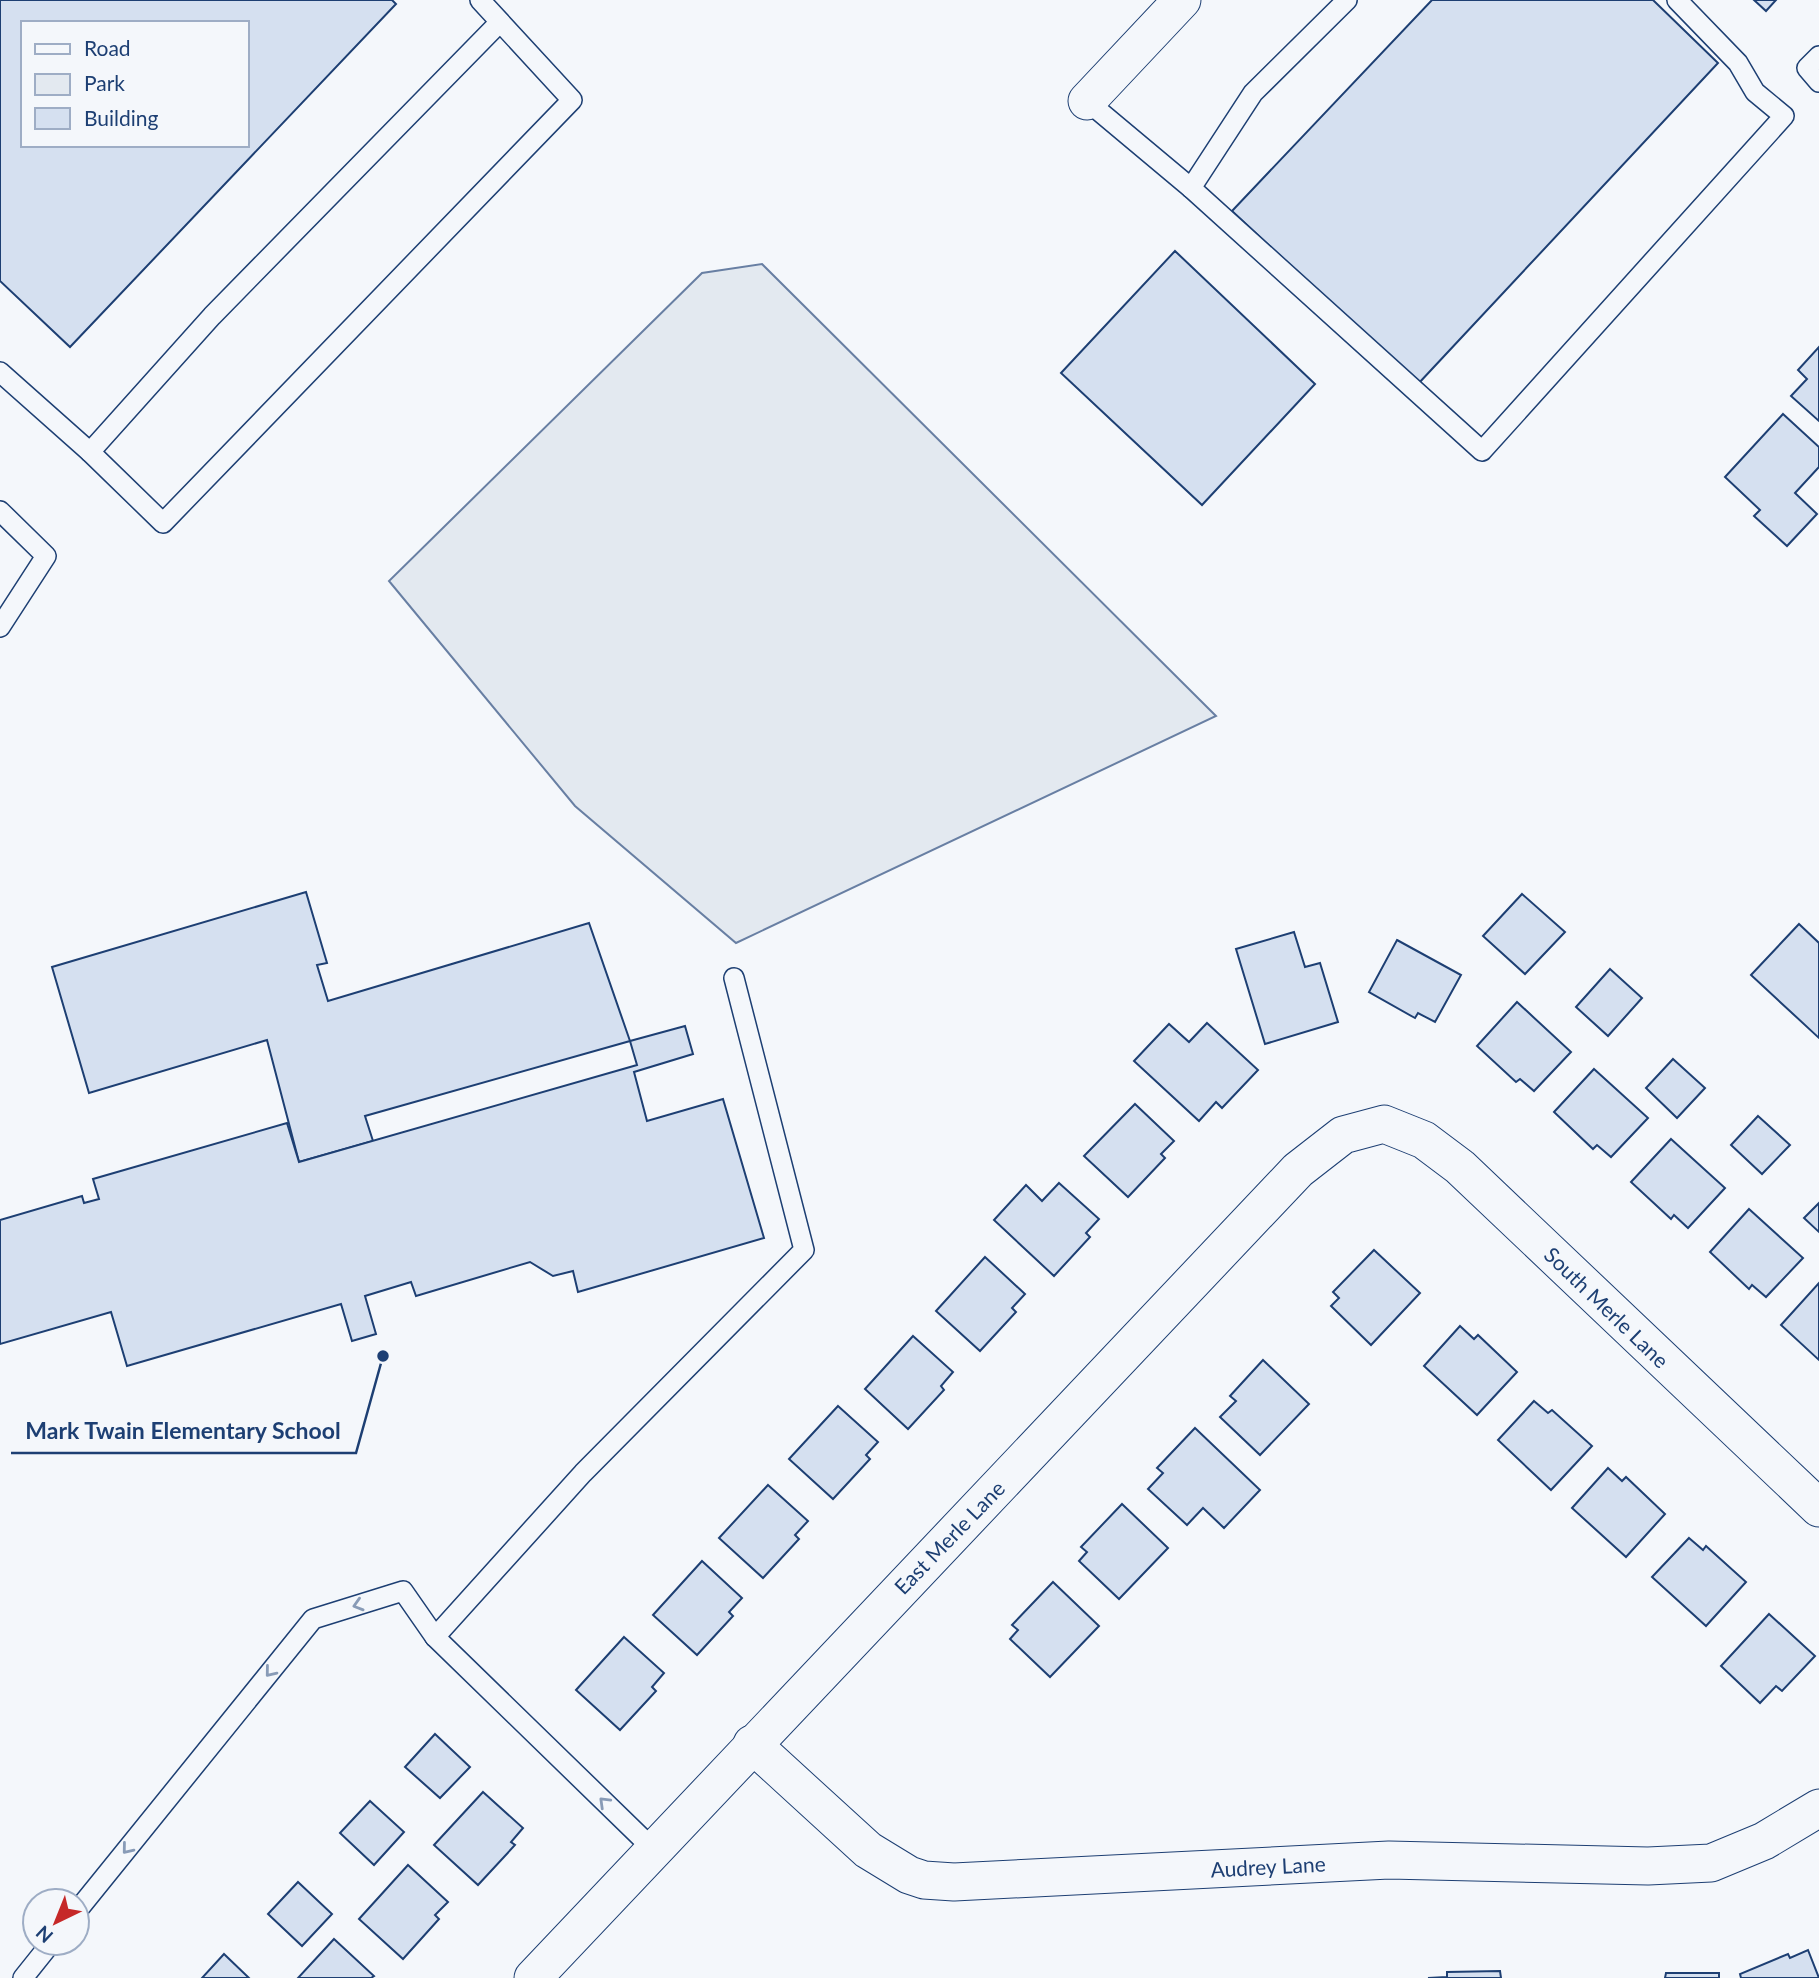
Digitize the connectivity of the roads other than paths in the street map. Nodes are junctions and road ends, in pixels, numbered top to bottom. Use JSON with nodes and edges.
{"nodes":[{"id":1,"x":481,"y":0,"type":"edge"},
{"id":2,"x":1182,"y":0,"type":"edge"},
{"id":3,"x":1678,"y":0,"type":"edge"},
{"id":4,"x":1342,"y":2,"type":"edge"},
{"id":5,"x":500,"y":22,"type":"junction"},
{"id":6,"x":1819,"y":56,"type":"edge"},
{"id":7,"x":1819,"y":82,"type":"edge"},
{"id":8,"x":1087,"y":101,"type":"joint"},
{"id":9,"x":1191,"y":188,"type":"junction"},
{"id":10,"x":0,"y":372,"type":"edge"},
{"id":11,"x":90,"y":452,"type":"junction"},
{"id":12,"x":0,"y":511,"type":"edge"},
{"id":13,"x":0,"y":627,"type":"edge"},
{"id":14,"x":734,"y":978,"type":"dead end"},
{"id":15,"x":1384,"y":1124,"type":"joint"},
{"id":16,"x":1819,"y":1508,"type":"edge"},
{"id":17,"x":435,"y":1637,"type":"junction"},
{"id":18,"x":752,"y":1744,"type":"junction"},
{"id":19,"x":1819,"y":1808,"type":"edge"},
{"id":20,"x":653,"y":1849,"type":"junction"},
{"id":21,"x":91,"y":1894,"type":"edge"},
{"id":22,"x":40,"y":1957,"type":"edge"},
{"id":23,"x":23,"y":1978,"type":"edge"},
{"id":24,"x":533,"y":1978,"type":"edge"}],
"edges":[{"from":1,"to":5,"type":"lane"},
{"from":2,"to":8,"type":"street"},
{"from":3,"to":9,"type":"lane"},
{"from":4,"to":9,"type":"lane"},
{"from":5,"to":11,"type":"lane"},
{"from":5,"to":11,"type":"lane"},
{"from":6,"to":7,"type":"lane"},
{"from":8,"to":9,"type":"lane"},
{"from":10,"to":11,"type":"lane"},
{"from":12,"to":13,"type":"lane"},
{"from":14,"to":17,"type":"lane"},
{"from":15,"to":16,"type":"street","name":"South Merle Lane"},
{"from":15,"to":18,"type":"street","name":"East Merle Lane"},
{"from":20,"to":17,"type":"lane","one_way":true},
{"from":17,"to":21,"type":"lane","one_way":true},
{"from":18,"to":19,"type":"street","name":"Audrey Lane"},
{"from":18,"to":20,"type":"street","name":"East Merle Lane"},
{"from":20,"to":24,"type":"street","name":"East Merle Lane"},
{"from":22,"to":23,"type":"lane"}]}
